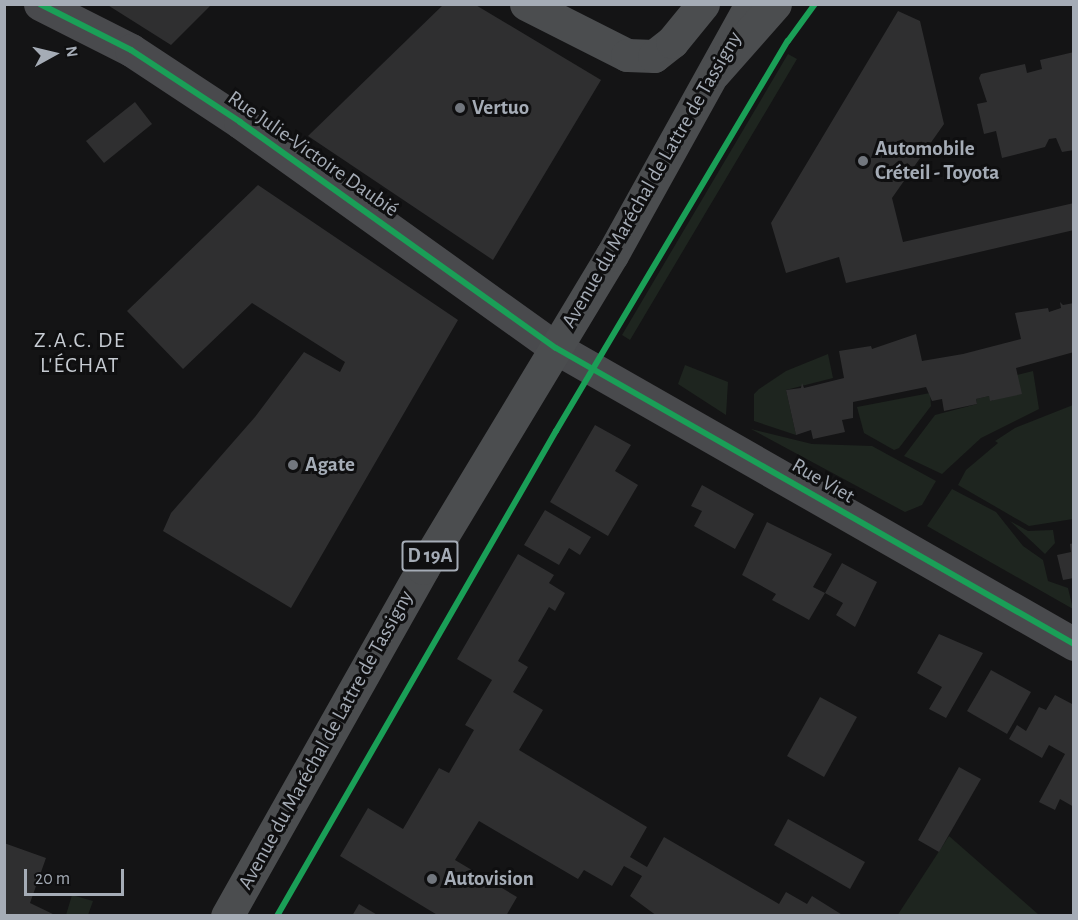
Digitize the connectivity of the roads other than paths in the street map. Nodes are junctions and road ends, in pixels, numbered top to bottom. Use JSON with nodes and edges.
{"nodes":[{"id":1,"x":40,"y":4,"type":"edge"},
{"id":2,"x":526,"y":4,"type":"edge"},
{"id":3,"x":703,"y":4,"type":"edge"},
{"id":4,"x":752,"y":4,"type":"edge"},
{"id":5,"x":775,"y":4,"type":"edge"},
{"id":6,"x":714,"y":73,"type":"junction"},
{"id":7,"x":556,"y":348,"type":"junction"},
{"id":8,"x":1074,"y":644,"type":"edge"},
{"id":9,"x":227,"y":915,"type":"edge"}],
"edges":[{"from":1,"to":7,"type":"street","name":"Rue Julie-Victoire Daubié"},
{"from":2,"to":3,"type":"main road"},
{"from":4,"to":6,"type":"main road","name":"Avenue du Maréchal de Lattre de Tassigny","number":"D 19A"},
{"from":5,"to":6,"type":"main road"},
{"from":6,"to":7,"type":"main road","name":"Avenue du Maréchal de Lattre de Tassigny","number":"D 19A"},
{"from":7,"to":8,"type":"street","name":"Rue Viet"},
{"from":7,"to":9,"type":"main road","name":"Avenue du Maréchal de Lattre de Tassigny","number":"D 19A"}]}
